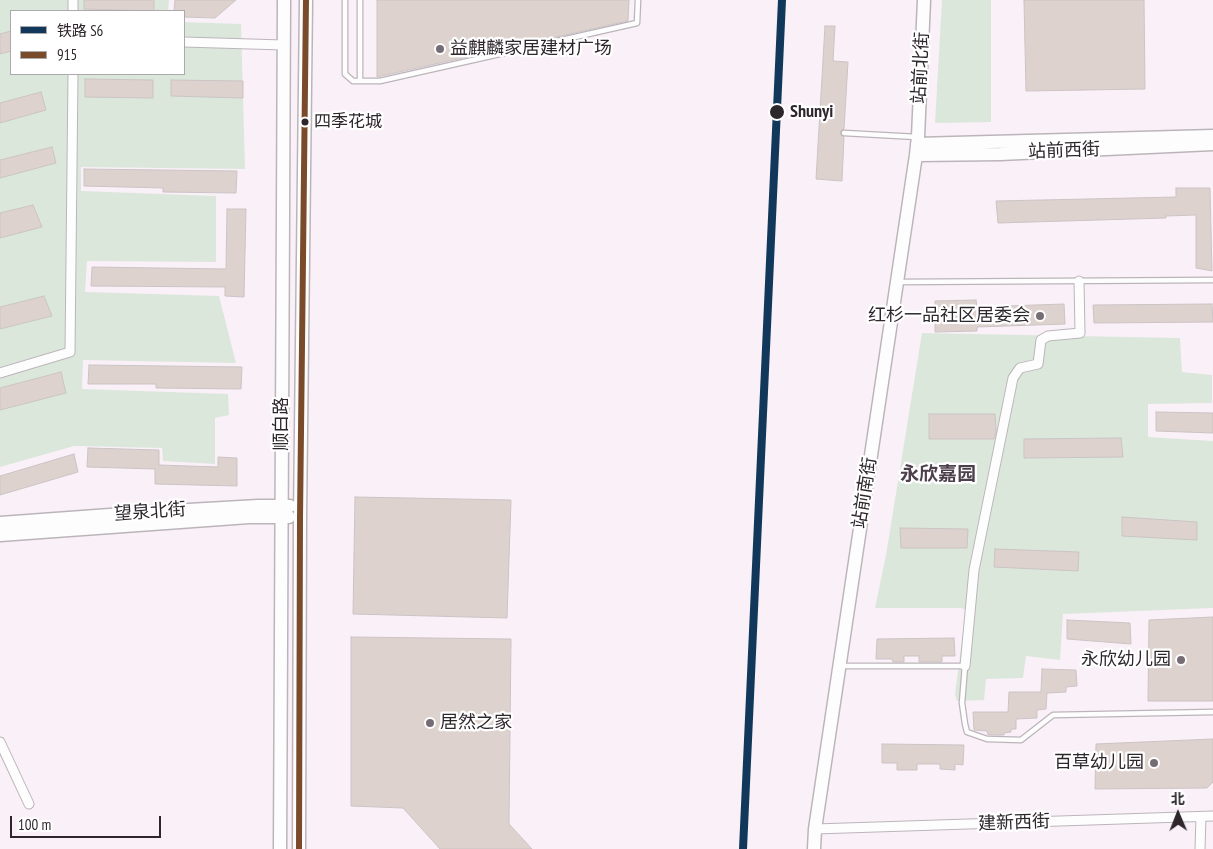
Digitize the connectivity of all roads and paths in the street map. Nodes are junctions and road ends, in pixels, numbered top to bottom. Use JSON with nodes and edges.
{"nodes":[{"id":1,"x":284,"y":0,"type":"edge"},
{"id":2,"x":306,"y":0,"type":"edge"},
{"id":3,"x":345,"y":0,"type":"edge"},
{"id":4,"x":360,"y":0,"type":"edge"},
{"id":5,"x":638,"y":0,"type":"edge"},
{"id":6,"x":924,"y":0,"type":"edge"},
{"id":7,"x":185,"y":42,"type":"edge"},
{"id":8,"x":284,"y":44,"type":"junction"},
{"id":9,"x":72,"y":75,"type":"edge"},
{"id":10,"x":360,"y":81,"type":"junction"},
{"id":11,"x":844,"y":133,"type":"dead end"},
{"id":12,"x":1213,"y":136,"type":"edge"},
{"id":13,"x":1213,"y":144,"type":"edge"},
{"id":14,"x":917,"y":145,"type":"junction"},
{"id":15,"x":1213,"y":280,"type":"edge"},
{"id":16,"x":1079,"y":281,"type":"junction"},
{"id":17,"x":897,"y":282,"type":"junction"},
{"id":18,"x":0,"y":374,"type":"edge"},
{"id":19,"x":282,"y":511,"type":"junction"},
{"id":20,"x":300,"y":511,"type":"junction"},
{"id":21,"x":0,"y":523,"type":"edge"},
{"id":22,"x":0,"y":534,"type":"edge"},
{"id":23,"x":839,"y":666,"type":"junction"},
{"id":24,"x":965,"y":666,"type":"junction"},
{"id":25,"x":1213,"y":712,"type":"edge"},
{"id":26,"x":0,"y":742,"type":"edge"},
{"id":27,"x":29,"y":804,"type":"dead end"},
{"id":28,"x":1213,"y":816,"type":"edge"},
{"id":29,"x":1201,"y":817,"type":"junction"},
{"id":30,"x":815,"y":829,"type":"junction"},
{"id":31,"x":280,"y":849,"type":"edge"},
{"id":32,"x":299,"y":849,"type":"edge"},
{"id":33,"x":814,"y":849,"type":"edge"},
{"id":34,"x":1200,"y":849,"type":"edge"}],
"edges":[{"from":1,"to":8,"type":"main road","name":"顺白路"},
{"from":2,"to":20,"type":"main road","name":"顺白路"},
{"from":3,"to":10,"type":"lane"},
{"from":4,"to":10,"type":"lane"},
{"from":5,"to":10,"type":"lane"},
{"from":6,"to":14,"type":"main road","name":"站前北街"},
{"from":7,"to":8,"type":"street"},
{"from":8,"to":19,"type":"main road","name":"顺白路"},
{"from":9,"to":18,"type":"street"},
{"from":11,"to":14,"type":"lane"},
{"from":12,"to":14,"type":"main road","name":"站前西街"},
{"from":13,"to":14,"type":"main road","name":"站前西街"},
{"from":14,"to":17,"type":"main road","name":"站前南街"},
{"from":15,"to":16,"type":"lane"},
{"from":16,"to":17,"type":"lane"},
{"from":16,"to":24,"type":"street"},
{"from":17,"to":23,"type":"main road","name":"站前南街"},
{"from":19,"to":20,"type":"main road","name":"望泉北街"},
{"from":19,"to":21,"type":"main road","name":"望泉北街"},
{"from":19,"to":22,"type":"main road","name":"望泉北街"},
{"from":19,"to":31,"type":"main road","name":"顺白路"},
{"from":20,"to":32,"type":"main road","name":"顺白路"},
{"from":23,"to":24,"type":"lane"},
{"from":23,"to":30,"type":"main road","name":"站前南街"},
{"from":24,"to":25,"type":"lane"},
{"from":26,"to":27,"type":"street"},
{"from":28,"to":29,"type":"street","name":"建新西街"},
{"from":29,"to":30,"type":"street","name":"建新西街"},
{"from":29,"to":34,"type":"street"},
{"from":30,"to":33,"type":"main road","name":"站前南街"}]}
